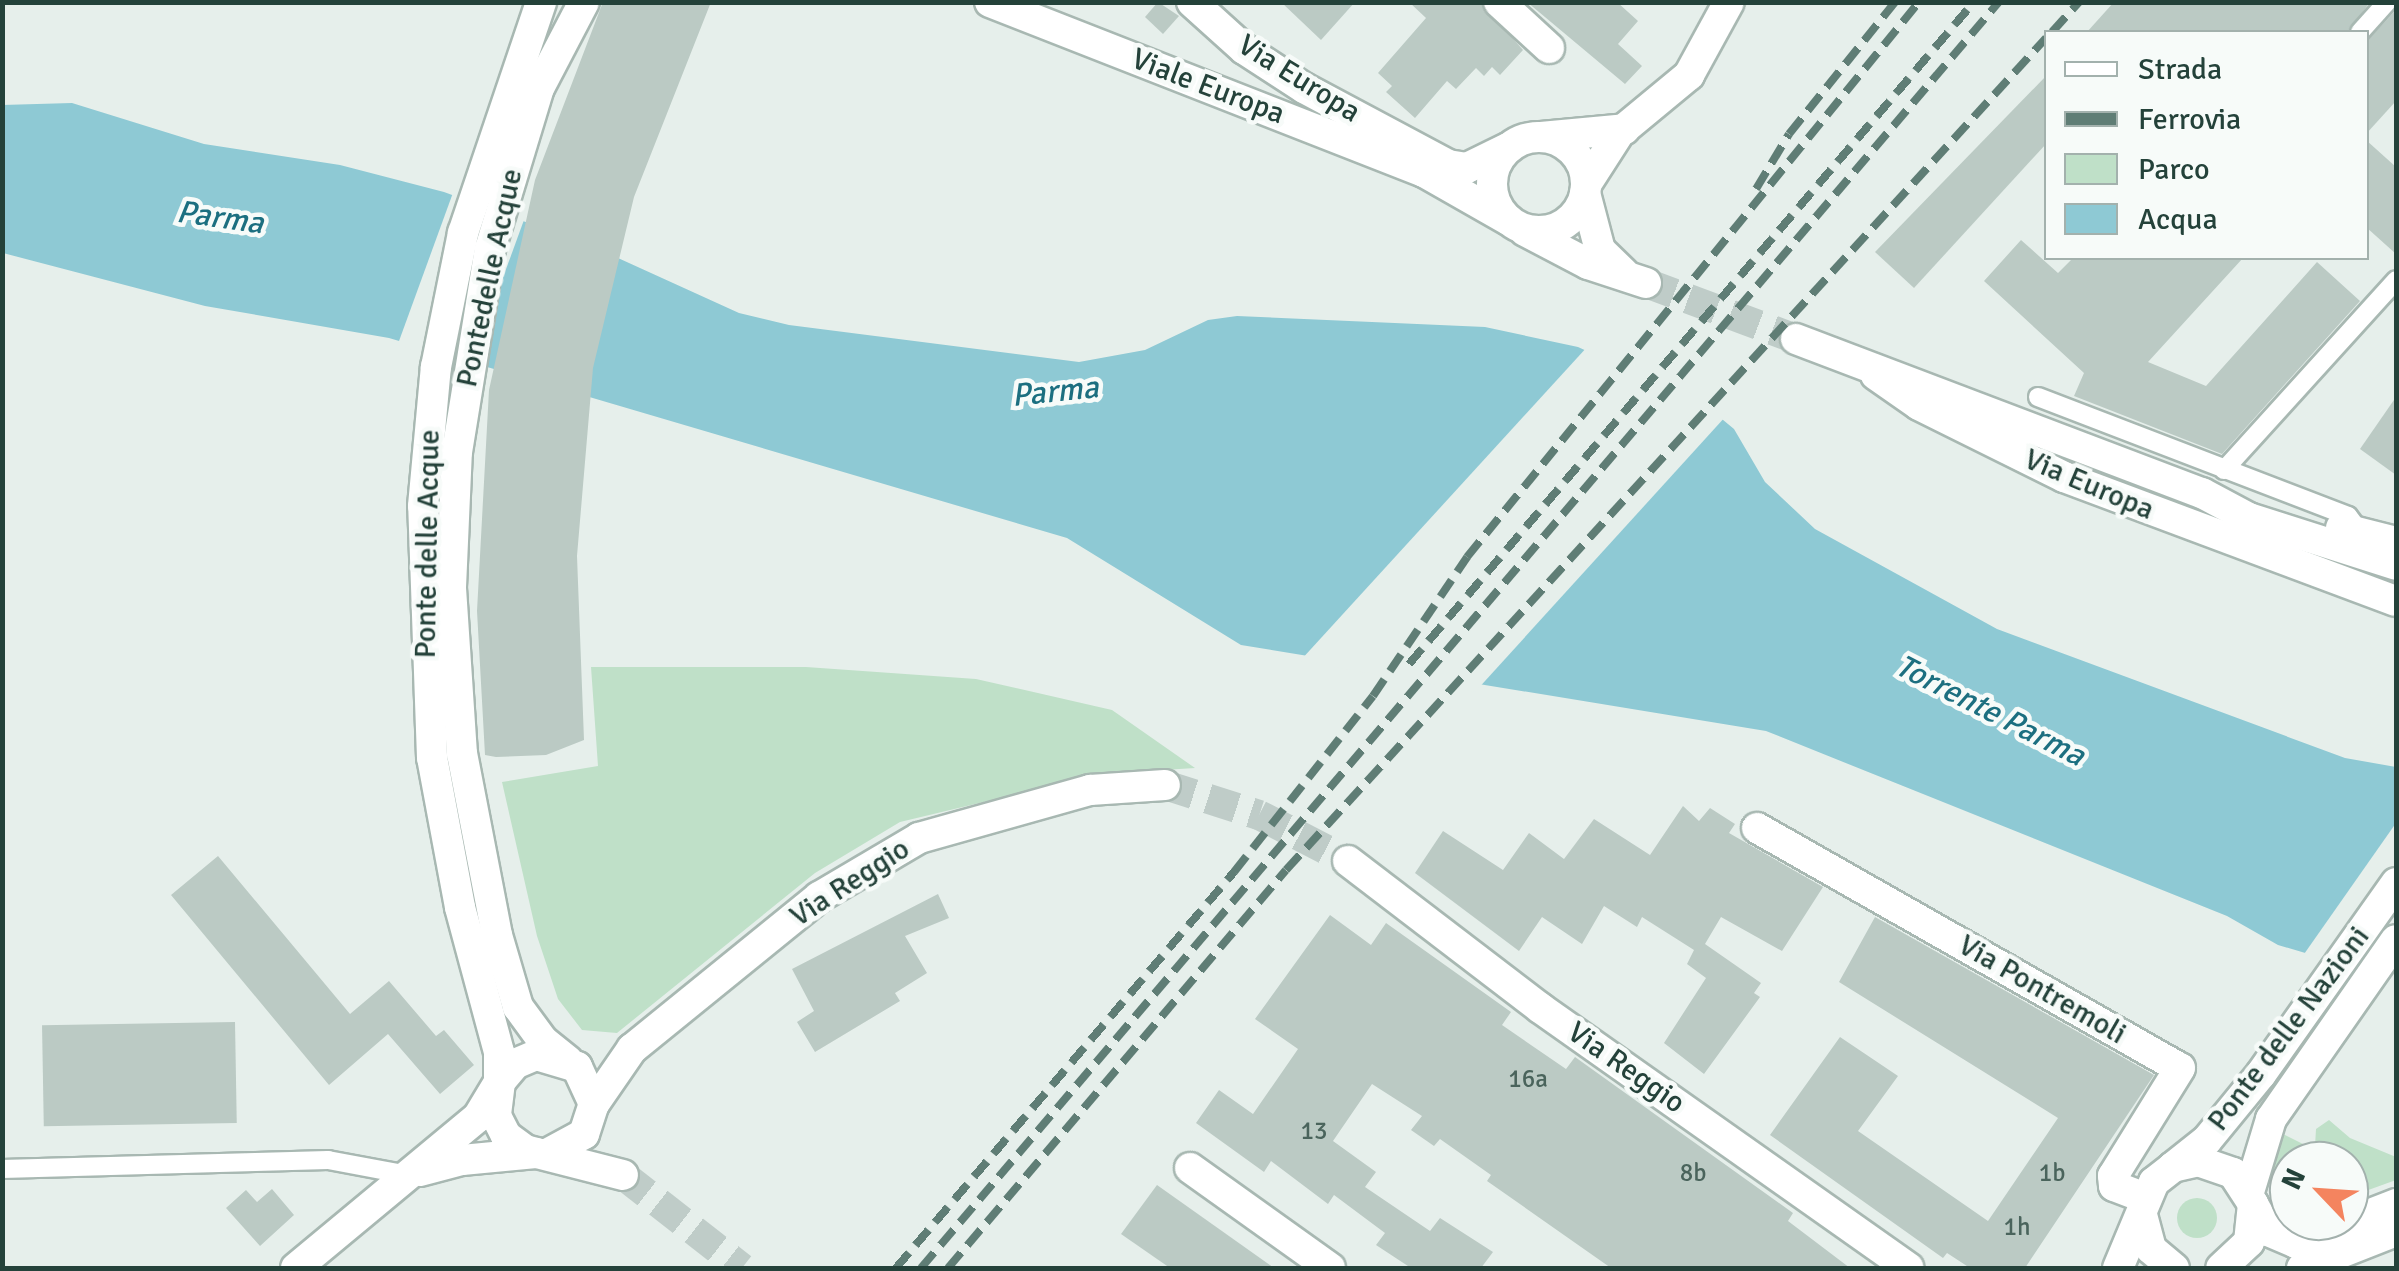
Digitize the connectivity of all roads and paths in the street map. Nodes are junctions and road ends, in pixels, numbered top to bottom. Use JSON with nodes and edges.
{"nodes":[{"id":1,"x":542,"y":2,"type":"edge"},
{"id":2,"x":990,"y":2,"type":"edge"},
{"id":3,"x":1192,"y":2,"type":"edge"},
{"id":4,"x":1499,"y":2,"type":"edge"},
{"id":5,"x":1728,"y":2,"type":"edge"},
{"id":6,"x":2387,"y":2,"type":"edge"},
{"id":7,"x":579,"y":8,"type":"edge"},
{"id":8,"x":2362,"y":30,"type":"edge"},
{"id":9,"x":1549,"y":48,"type":"dead end"},
{"id":10,"x":1624,"y":129,"type":"junction"},
{"id":11,"x":1541,"y":137,"type":"junction"},
{"id":12,"x":1510,"y":146,"type":"junction"},
{"id":13,"x":1467,"y":168,"type":"junction"},
{"id":14,"x":1424,"y":172,"type":"junction"},
{"id":15,"x":1586,"y":188,"type":"junction"},
{"id":16,"x":1512,"y":223,"type":"junction"},
{"id":17,"x":2396,"y":280,"type":"edge"},
{"id":18,"x":1796,"y":339,"type":"tunnel mouth"},
{"id":19,"x":1834,"y":353,"type":"junction"},
{"id":20,"x":2038,"y":397,"type":"dead end"},
{"id":21,"x":2224,"y":470,"type":"junction"},
{"id":22,"x":2202,"y":492,"type":"junction"},
{"id":23,"x":2360,"y":532,"type":"junction"},
{"id":24,"x":2396,"y":542,"type":"edge"},
{"id":25,"x":2396,"y":565,"type":"edge"},
{"id":26,"x":2396,"y":601,"type":"edge"},
{"id":27,"x":440,"y":675,"type":"junction"},
{"id":28,"x":1166,"y":784,"type":"tunnel mouth"},
{"id":29,"x":1756,"y":828,"type":"dead end"},
{"id":30,"x":1348,"y":862,"type":"tunnel mouth"},
{"id":31,"x":2396,"y":884,"type":"edge"},
{"id":32,"x":2396,"y":940,"type":"edge"},
{"id":33,"x":632,"y":1049,"type":"junction"},
{"id":34,"x":572,"y":1064,"type":"junction"},
{"id":35,"x":496,"y":1093,"type":"junction"},
{"id":36,"x":593,"y":1110,"type":"junction"},
{"id":37,"x":541,"y":1153,"type":"junction"},
{"id":38,"x":2173,"y":1167,"type":"junction"},
{"id":39,"x":1190,"y":1168,"type":"dead end"},
{"id":40,"x":2,"y":1169,"type":"edge"},
{"id":41,"x":408,"y":1175,"type":"junction"},
{"id":42,"x":2251,"y":1198,"type":"junction"},
{"id":43,"x":2396,"y":1204,"type":"edge"},
{"id":44,"x":2144,"y":1206,"type":"junction"},
{"id":45,"x":2396,"y":1231,"type":"edge"},
{"id":46,"x":296,"y":1268,"type":"edge"},
{"id":47,"x":1330,"y":1268,"type":"edge"},
{"id":48,"x":1909,"y":1268,"type":"edge"},
{"id":49,"x":2118,"y":1268,"type":"edge"},
{"id":50,"x":2174,"y":1268,"type":"edge"},
{"id":51,"x":2222,"y":1268,"type":"edge"},
{"id":52,"x":2302,"y":1268,"type":"edge"}],
"edges":[{"from":1,"to":27,"type":"street","name":"Ponte delle Acque"},
{"from":2,"to":14,"type":"street","name":"Viale Europa"},
{"from":3,"to":13,"type":"street","name":"Via Europa"},
{"from":4,"to":9,"type":"street"},
{"from":5,"to":10,"type":"street"},
{"from":6,"to":8,"type":"lane"},
{"from":7,"to":27,"type":"street","name":"Pontedelle Acque"},
{"from":10,"to":11,"type":"street"},
{"from":10,"to":15,"type":"street"},
{"from":11,"to":12,"type":"street"},
{"from":11,"to":15,"type":"street"},
{"from":12,"to":13,"type":"street"},
{"from":12,"to":16,"type":"street"},
{"from":13,"to":14,"type":"street"},
{"from":14,"to":16,"type":"street"},
{"from":15,"to":16,"type":"street"},
{"from":15,"to":16,"type":"street"},
{"from":17,"to":21,"type":"lane"},
{"from":18,"to":19,"type":"street","name":"Via Europa"},
{"from":19,"to":22,"type":"street"},
{"from":19,"to":26,"type":"street","name":"Via Europa"},
{"from":20,"to":21,"type":"lane"},
{"from":21,"to":23,"type":"lane"},
{"from":22,"to":23,"type":"street","name":"Via Europa"},
{"from":22,"to":25,"type":"street","name":"Via Europa"},
{"from":23,"to":24,"type":"street","name":"Via Europa"},
{"from":27,"to":34,"type":"street","name":"Ponte delle Acque"},
{"from":27,"to":35,"type":"street","name":"Ponte delle Acque"},
{"from":28,"to":33,"type":"street","name":"Via Reggio"},
{"from":29,"to":44,"type":"street","name":"Via Pontremoli"},
{"from":30,"to":48,"type":"street","name":"Via Reggio"},
{"from":31,"to":38,"type":"street","name":"Ponte delle Nazioni"},
{"from":32,"to":42,"type":"street","name":"Ponte delle Nazioni"},
{"from":33,"to":34,"type":"street","name":"Via Reggio"},
{"from":33,"to":36,"type":"street","name":"Via Reggio"},
{"from":34,"to":35,"type":"street","name":"Via Reggio"},
{"from":34,"to":36,"type":"street"},
{"from":35,"to":37,"type":"street"},
{"from":35,"to":41,"type":"street","name":"Via Reggio"},
{"from":36,"to":37,"type":"street","name":"Via Reggio"},
{"from":36,"to":37,"type":"street"},
{"from":37,"to":41,"type":"street","name":"Via Reggio"},
{"from":38,"to":42,"type":"street"},
{"from":38,"to":44,"type":"street","name":"Ponte delle Nazioni"},
{"from":39,"to":47,"type":"street"},
{"from":40,"to":41,"type":"lane"},
{"from":41,"to":46,"type":"street","name":"Via Reggio"},
{"from":42,"to":43,"type":"street"},
{"from":42,"to":51,"type":"street","name":"Ponte delle Nazioni"},
{"from":44,"to":49,"type":"street","name":"Ponte delle Nazioni"},
{"from":44,"to":50,"type":"street"},
{"from":45,"to":52,"type":"street"}]}
